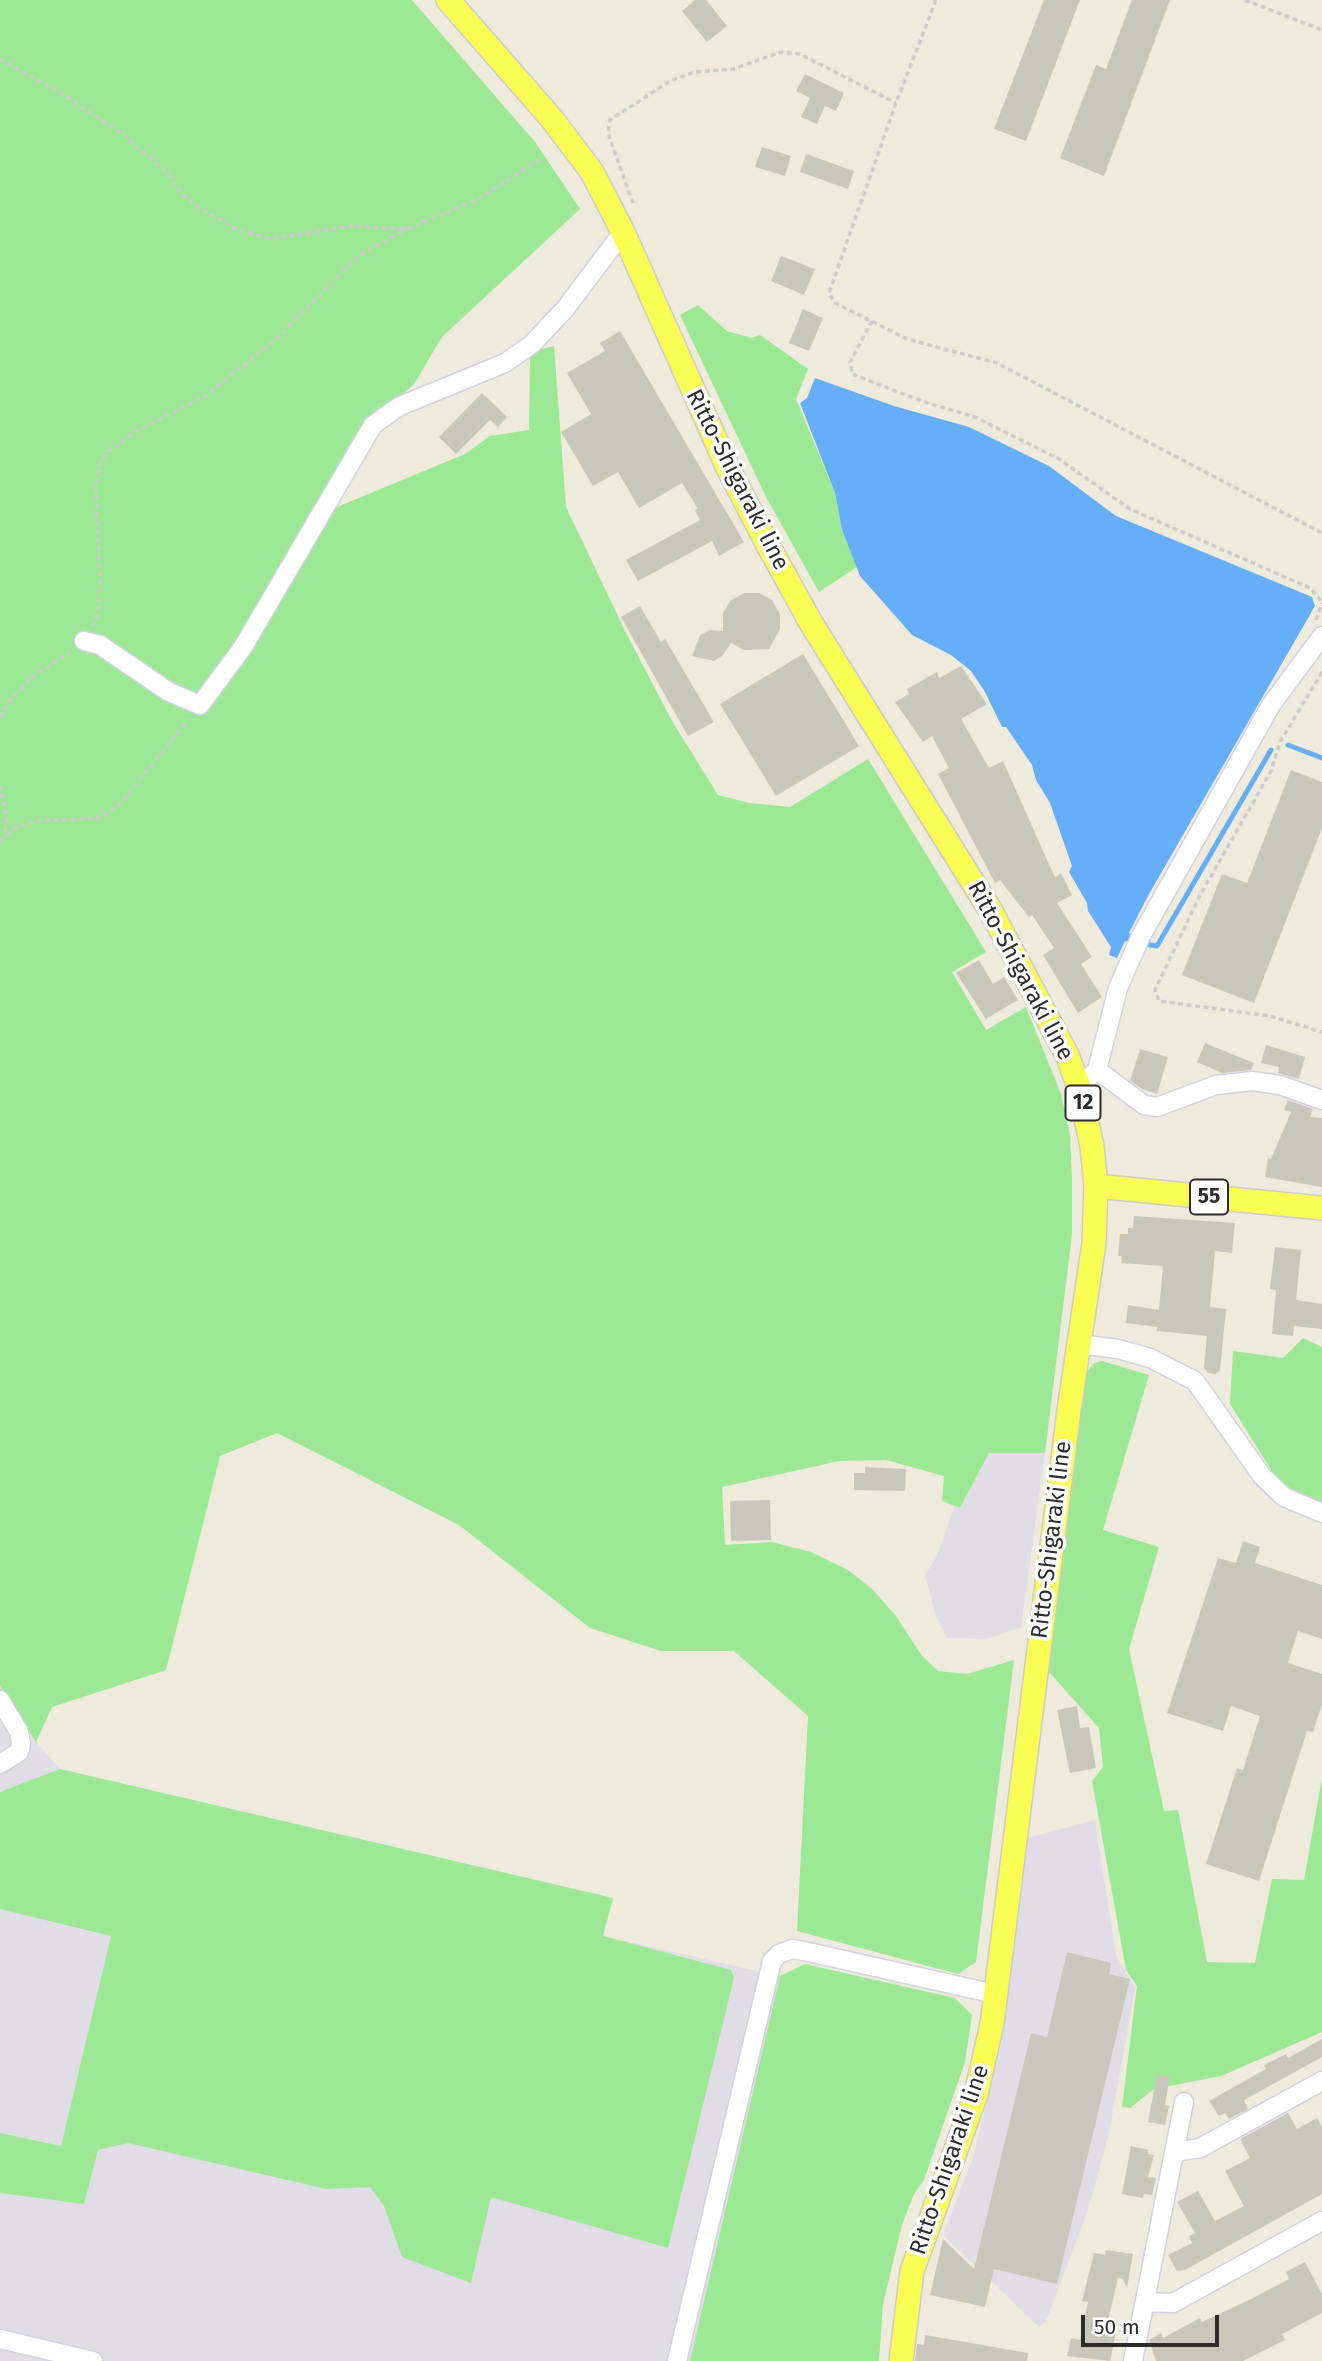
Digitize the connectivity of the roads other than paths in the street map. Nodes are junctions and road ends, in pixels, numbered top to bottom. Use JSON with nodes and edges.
{"nodes":[{"id":1,"x":448,"y":0,"type":"edge"},
{"id":2,"x":623,"y":232,"type":"junction"},
{"id":3,"x":1322,"y":636,"type":"edge"},
{"id":4,"x":84,"y":641,"type":"road end"},
{"id":5,"x":1097,"y":1070,"type":"junction"},
{"id":6,"x":1079,"y":1087,"type":"junction"},
{"id":7,"x":1322,"y":1100,"type":"edge"},
{"id":8,"x":1096,"y":1185,"type":"junction"},
{"id":9,"x":1322,"y":1208,"type":"edge"},
{"id":10,"x":1079,"y":1344,"type":"junction"},
{"id":11,"x":1322,"y":1513,"type":"edge"},
{"id":12,"x":0,"y":1700,"type":"edge"},
{"id":13,"x":0,"y":1764,"type":"edge"},
{"id":14,"x":995,"y":1994,"type":"junction"},
{"id":15,"x":1322,"y":2081,"type":"edge"},
{"id":16,"x":1184,"y":2102,"type":"dead end"},
{"id":17,"x":1175,"y":2152,"type":"junction"},
{"id":18,"x":1322,"y":2221,"type":"edge"},
{"id":19,"x":1144,"y":2302,"type":"junction"},
{"id":20,"x":0,"y":2339,"type":"edge"},
{"id":21,"x":93,"y":2361,"type":"edge"},
{"id":22,"x":677,"y":2361,"type":"edge"},
{"id":23,"x":901,"y":2361,"type":"edge"},
{"id":24,"x":1133,"y":2361,"type":"edge"}],
"edges":[{"from":1,"to":2,"type":"main road","name":"Ritto-Shigaraki line","number":"12"},
{"from":2,"to":4,"type":"street"},
{"from":2,"to":6,"type":"main road","name":"Ritto-Shigaraki line","number":"12"},
{"from":3,"to":5,"type":"street"},
{"from":5,"to":6,"type":"street"},
{"from":5,"to":7,"type":"street"},
{"from":6,"to":8,"type":"main road","name":"Ritto-Shigaraki line","number":"12"},
{"from":8,"to":9,"type":"main road","number":"55"},
{"from":8,"to":10,"type":"main road","name":"Ritto-Shigaraki line","number":"12"},
{"from":10,"to":11,"type":"street"},
{"from":10,"to":14,"type":"main road","name":"Ritto-Shigaraki line","number":"12"},
{"from":12,"to":13,"type":"street"},
{"from":14,"to":22,"type":"street"},
{"from":14,"to":23,"type":"main road","name":"Ritto-Shigaraki line","number":"12"},
{"from":15,"to":17,"type":"street"},
{"from":16,"to":17,"type":"street"},
{"from":17,"to":19,"type":"street"},
{"from":18,"to":19,"type":"street"},
{"from":19,"to":24,"type":"street"},
{"from":20,"to":21,"type":"street"}]}
